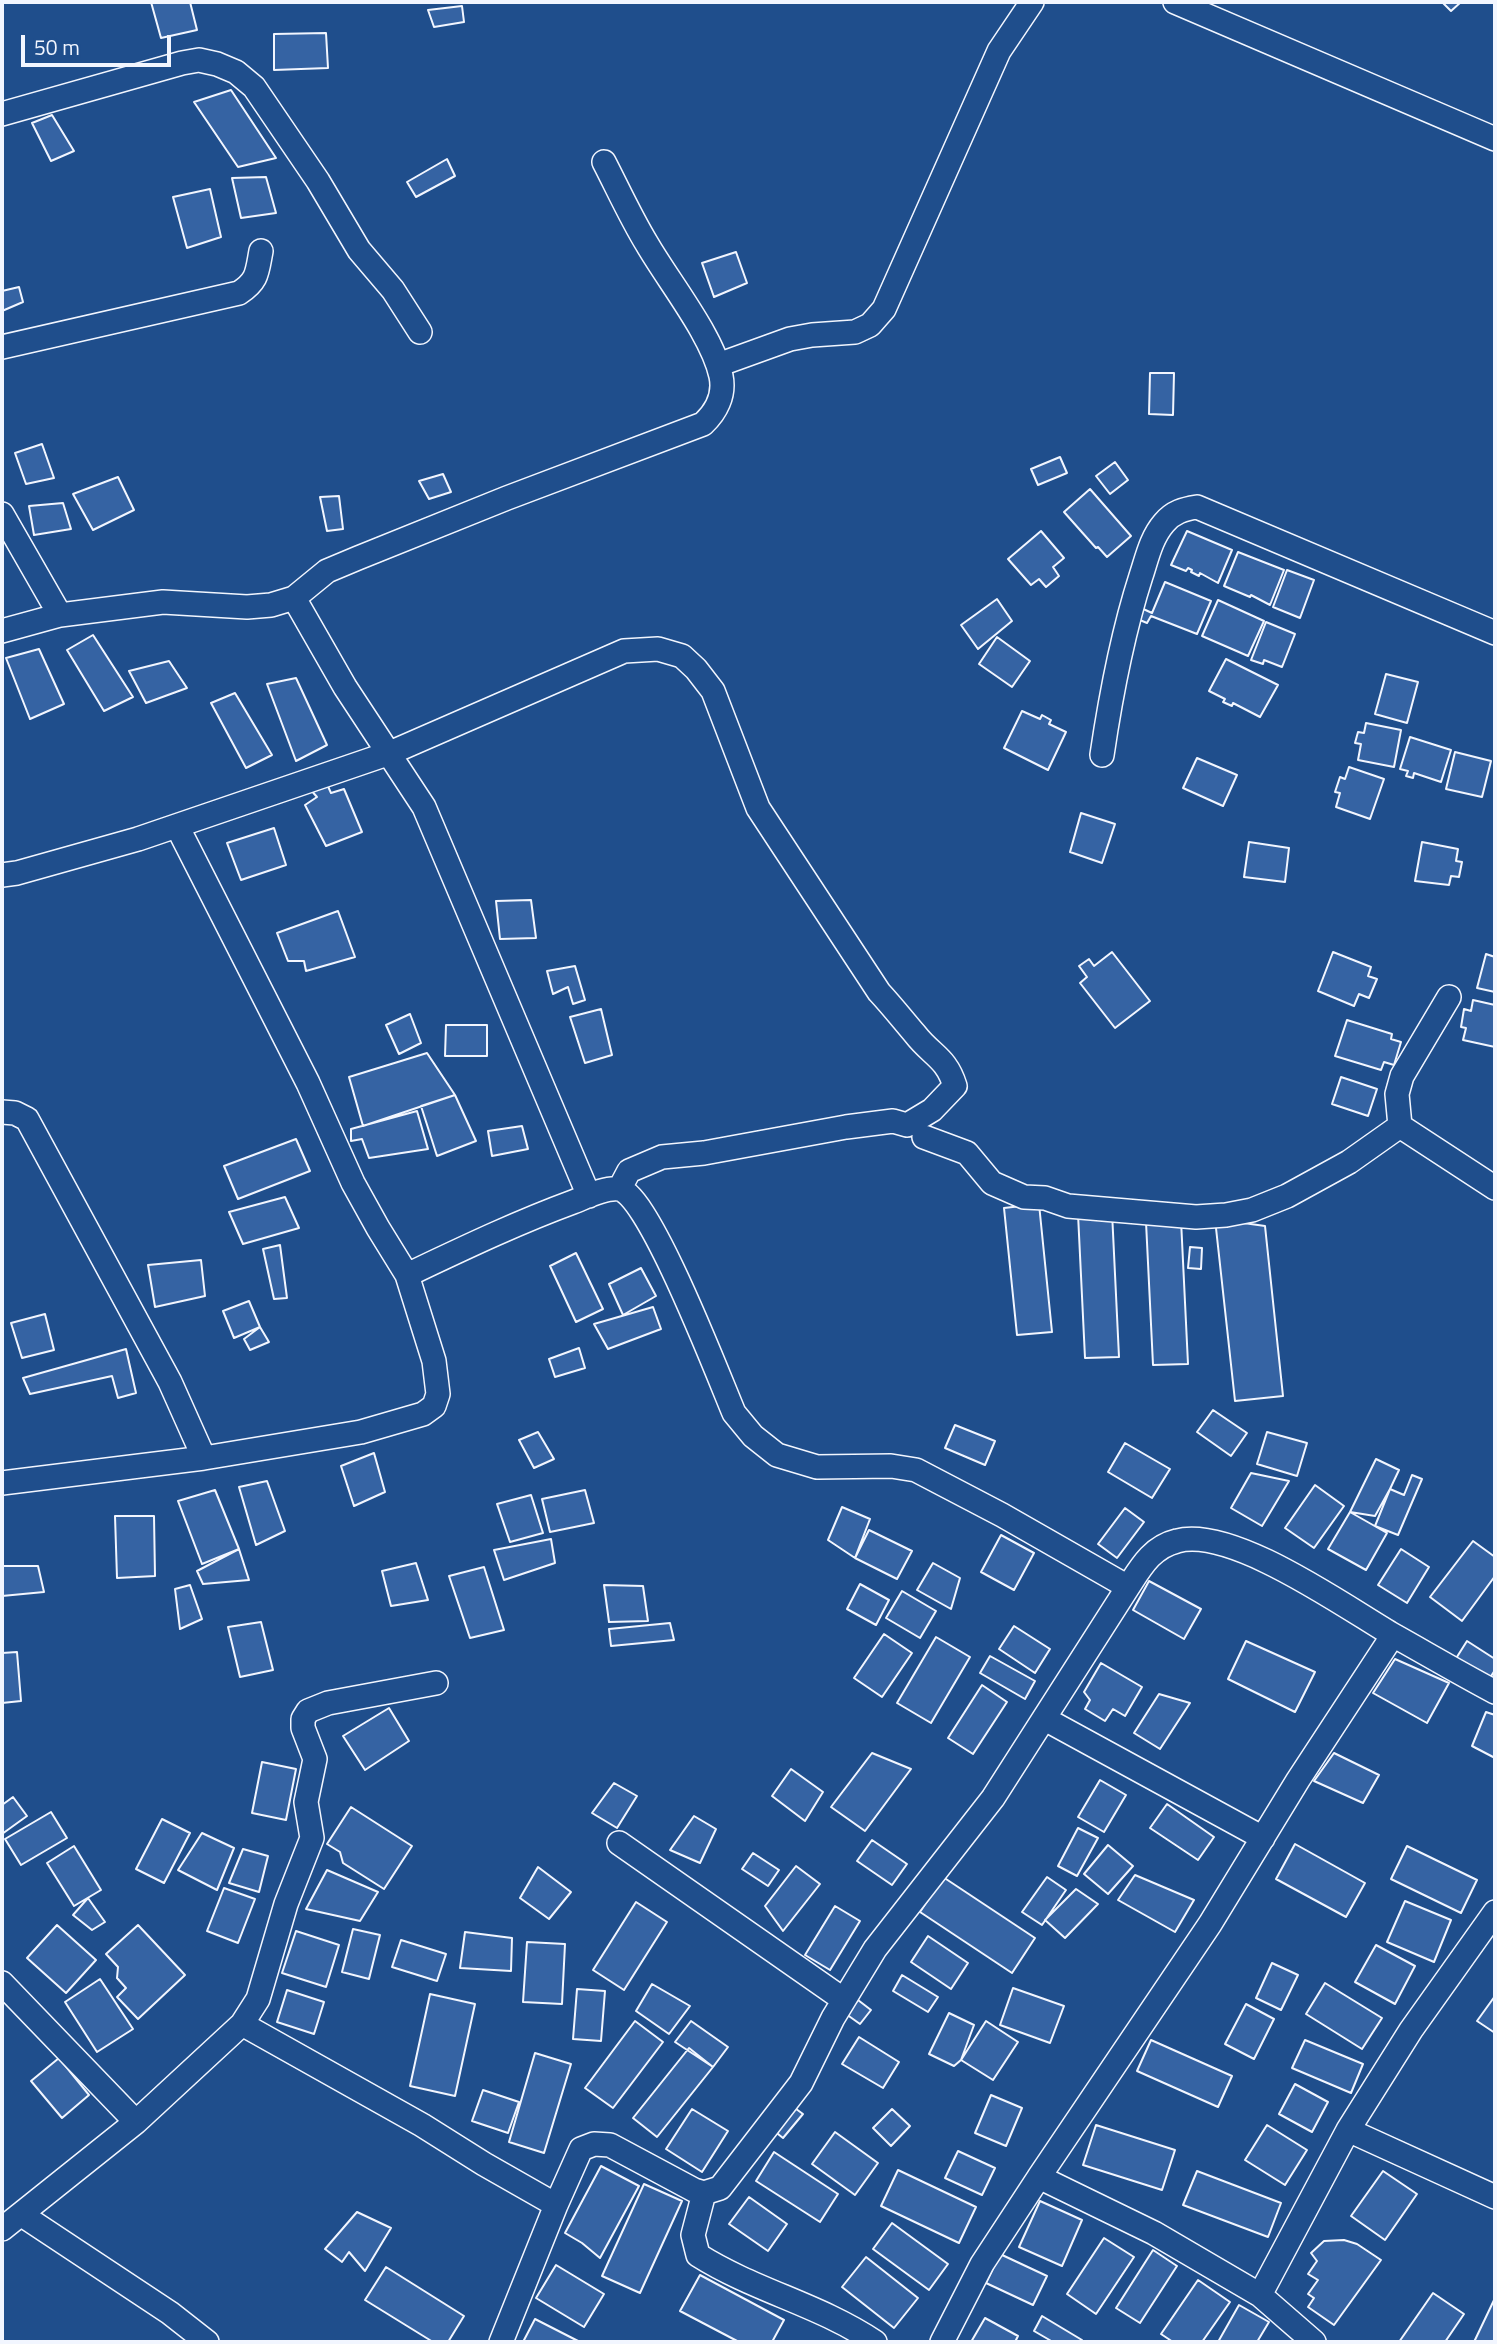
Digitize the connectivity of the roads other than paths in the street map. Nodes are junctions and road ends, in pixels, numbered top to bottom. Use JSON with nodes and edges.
{"nodes":[{"id":1,"x":1032,"y":2,"type":"edge"},
{"id":2,"x":1175,"y":2,"type":"edge"},
{"id":3,"x":2,"y":114,"type":"edge"},
{"id":4,"x":1495,"y":139,"type":"edge"},
{"id":5,"x":604,"y":162,"type":"dead end"},
{"id":6,"x":261,"y":251,"type":"dead end"},
{"id":7,"x":420,"y":332,"type":"dead end"},
{"id":8,"x":2,"y":347,"type":"edge"},
{"id":9,"x":718,"y":365,"type":"junction"},
{"id":10,"x":2,"y":514,"type":"edge"},
{"id":11,"x":293,"y":598,"type":"junction"},
{"id":12,"x":60,"y":615,"type":"junction"},
{"id":13,"x":2,"y":631,"type":"edge"},
{"id":14,"x":1495,"y":633,"type":"edge"},
{"id":15,"x":390,"y":753,"type":"junction"},
{"id":16,"x":1102,"y":755,"type":"dead end"},
{"id":17,"x":177,"y":826,"type":"junction"},
{"id":18,"x":2,"y":875,"type":"edge"},
{"id":19,"x":1449,"y":997,"type":"dead end"},
{"id":20,"x":2,"y":1112,"type":"edge"},
{"id":21,"x":1400,"y":1126,"type":"junction"},
{"id":22,"x":924,"y":1137,"type":"dead end"},
{"id":23,"x":620,"y":1188,"type":"junction"},
{"id":24,"x":1495,"y":1188,"type":"edge"},
{"id":25,"x":589,"y":1196,"type":"junction"},
{"id":26,"x":407,"y":1275,"type":"junction"},
{"id":27,"x":204,"y":1458,"type":"junction"},
{"id":28,"x":2,"y":1483,"type":"edge"},
{"id":29,"x":1128,"y":1587,"type":"junction"},
{"id":30,"x":1393,"y":1634,"type":"junction"},
{"id":31,"x":436,"y":1683,"type":"dead end"},
{"id":32,"x":1495,"y":1692,"type":"edge"},
{"id":33,"x":1045,"y":1718,"type":"junction"},
{"id":34,"x":1263,"y":1838,"type":"junction"},
{"id":35,"x":619,"y":1843,"type":"dead end"},
{"id":36,"x":1495,"y":1912,"type":"edge"},
{"id":37,"x":2,"y":1983,"type":"edge"},
{"id":38,"x":845,"y":2000,"type":"junction"},
{"id":39,"x":242,"y":2024,"type":"junction"},
{"id":40,"x":136,"y":2122,"type":"junction"},
{"id":41,"x":1348,"y":2130,"type":"junction"},
{"id":42,"x":1039,"y":2177,"type":"junction"},
{"id":43,"x":704,"y":2193,"type":"junction"},
{"id":44,"x":1495,"y":2197,"type":"edge"},
{"id":45,"x":555,"y":2205,"type":"junction"},
{"id":46,"x":22,"y":2215,"type":"junction"},
{"id":47,"x":2,"y":2229,"type":"edge"},
{"id":48,"x":1260,"y":2295,"type":"junction"},
{"id":49,"x":207,"y":2342,"type":"edge"},
{"id":50,"x":501,"y":2342,"type":"edge"},
{"id":51,"x":875,"y":2342,"type":"edge"},
{"id":52,"x":942,"y":2342,"type":"edge"},
{"id":53,"x":1314,"y":2342,"type":"edge"}],
"edges":[{"from":1,"to":9,"type":"street"},
{"from":2,"to":4,"type":"street"},
{"from":3,"to":7,"type":"street"},
{"from":5,"to":9,"type":"street"},
{"from":6,"to":8,"type":"street"},
{"from":9,"to":11,"type":"street"},
{"from":10,"to":12,"type":"street"},
{"from":11,"to":12,"type":"street"},
{"from":11,"to":15,"type":"street"},
{"from":12,"to":13,"type":"street"},
{"from":14,"to":16,"type":"street"},
{"from":15,"to":17,"type":"street"},
{"from":15,"to":23,"type":"street"},
{"from":15,"to":25,"type":"street"},
{"from":17,"to":18,"type":"street"},
{"from":17,"to":26,"type":"street"},
{"from":19,"to":21,"type":"street"},
{"from":20,"to":27,"type":"street"},
{"from":21,"to":22,"type":"street"},
{"from":21,"to":24,"type":"street"},
{"from":23,"to":25,"type":"street"},
{"from":23,"to":29,"type":"street"},
{"from":25,"to":26,"type":"street"},
{"from":26,"to":27,"type":"street"},
{"from":27,"to":28,"type":"street"},
{"from":29,"to":30,"type":"street"},
{"from":29,"to":33,"type":"street"},
{"from":30,"to":32,"type":"street"},
{"from":30,"to":34,"type":"street"},
{"from":31,"to":39,"type":"street"},
{"from":33,"to":34,"type":"street"},
{"from":33,"to":38,"type":"street"},
{"from":34,"to":42,"type":"street"},
{"from":35,"to":38,"type":"street"},
{"from":36,"to":41,"type":"street"},
{"from":37,"to":40,"type":"street"},
{"from":38,"to":43,"type":"street"},
{"from":39,"to":40,"type":"street"},
{"from":39,"to":45,"type":"street"},
{"from":40,"to":46,"type":"street"},
{"from":41,"to":44,"type":"street"},
{"from":41,"to":48,"type":"street"},
{"from":42,"to":48,"type":"street"},
{"from":42,"to":52,"type":"street"},
{"from":43,"to":45,"type":"street"},
{"from":43,"to":51,"type":"street"},
{"from":45,"to":50,"type":"street"},
{"from":46,"to":47,"type":"street"},
{"from":46,"to":49,"type":"street"},
{"from":48,"to":53,"type":"street"}]}
